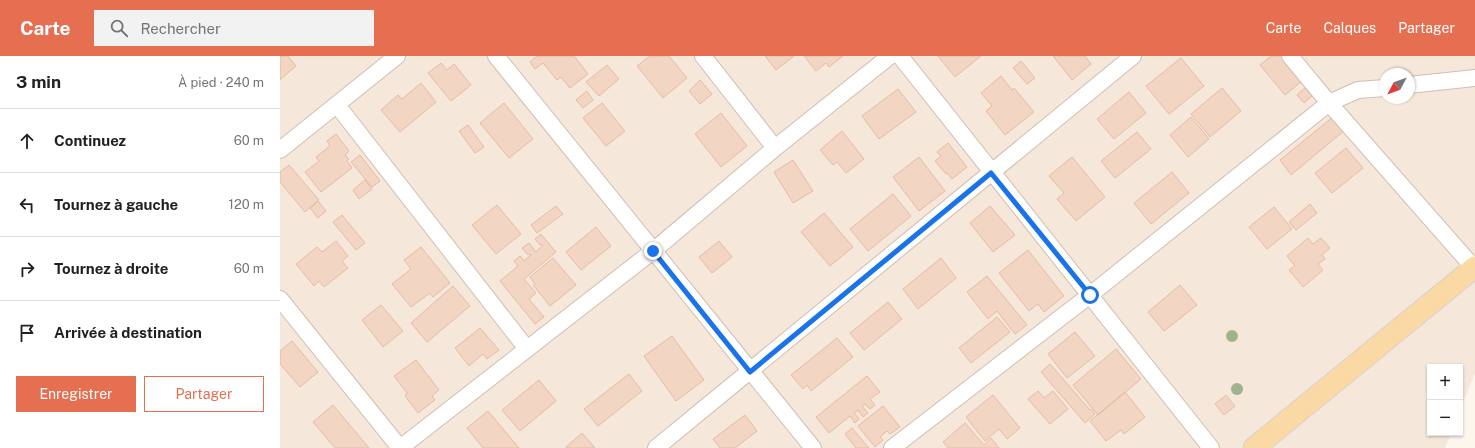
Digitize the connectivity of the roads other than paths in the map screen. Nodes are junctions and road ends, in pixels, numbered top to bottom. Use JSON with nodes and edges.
{"nodes":[{"id":1,"x":397,"y":56,"type":"edge"},
{"id":2,"x":496,"y":56,"type":"edge"},
{"id":3,"x":703,"y":56,"type":"edge"},
{"id":4,"x":890,"y":56,"type":"edge"},
{"id":5,"x":900,"y":56,"type":"edge"},
{"id":6,"x":1134,"y":56,"type":"edge"},
{"id":7,"x":1290,"y":56,"type":"edge"},
{"id":8,"x":1475,"y":78,"type":"edge"},
{"id":9,"x":1415,"y":84,"type":"edge"},
{"id":10,"x":1379,"y":88,"type":"edge"},
{"id":11,"x":1329,"y":104,"type":"junction"},
{"id":12,"x":337,"y":105,"type":"junction"},
{"id":13,"x":775,"y":148,"type":"junction"},
{"id":14,"x":280,"y":150,"type":"edge"},
{"id":15,"x":991,"y":173,"type":"junction"},
{"id":16,"x":653,"y":251,"type":"junction"},
{"id":17,"x":1474,"y":268,"type":"edge"},
{"id":18,"x":1090,"y":295,"type":"junction"},
{"id":19,"x":280,"y":299,"type":"edge"},
{"id":20,"x":527,"y":349,"type":"junction"},
{"id":21,"x":750,"y":372,"type":"junction"},
{"id":22,"x":400,"y":448,"type":"edge"},
{"id":23,"x":656,"y":448,"type":"edge"},
{"id":24,"x":813,"y":448,"type":"edge"},
{"id":25,"x":892,"y":448,"type":"edge"},
{"id":26,"x":1211,"y":448,"type":"edge"},
{"id":27,"x":1254,"y":448,"type":"edge"}],
"edges":[{"from":1,"to":12,"type":"street"},
{"from":2,"to":16,"type":"street"},
{"from":3,"to":13,"type":"street"},
{"from":4,"to":13,"type":"street"},
{"from":5,"to":15,"type":"street"},
{"from":6,"to":15,"type":"street"},
{"from":7,"to":11,"type":"street"},
{"from":8,"to":9,"type":"street"},
{"from":10,"to":11,"type":"street"},
{"from":11,"to":17,"type":"street"},
{"from":11,"to":18,"type":"street"},
{"from":12,"to":14,"type":"street"},
{"from":12,"to":20,"type":"street"},
{"from":13,"to":16,"type":"street"},
{"from":15,"to":18,"type":"street"},
{"from":15,"to":21,"type":"street"},
{"from":16,"to":20,"type":"street"},
{"from":16,"to":21,"type":"street"},
{"from":17,"to":27,"type":"main road"},
{"from":18,"to":25,"type":"street"},
{"from":18,"to":26,"type":"street"},
{"from":19,"to":22,"type":"street"},
{"from":20,"to":22,"type":"street"},
{"from":21,"to":23,"type":"street"},
{"from":21,"to":24,"type":"street"}]}
